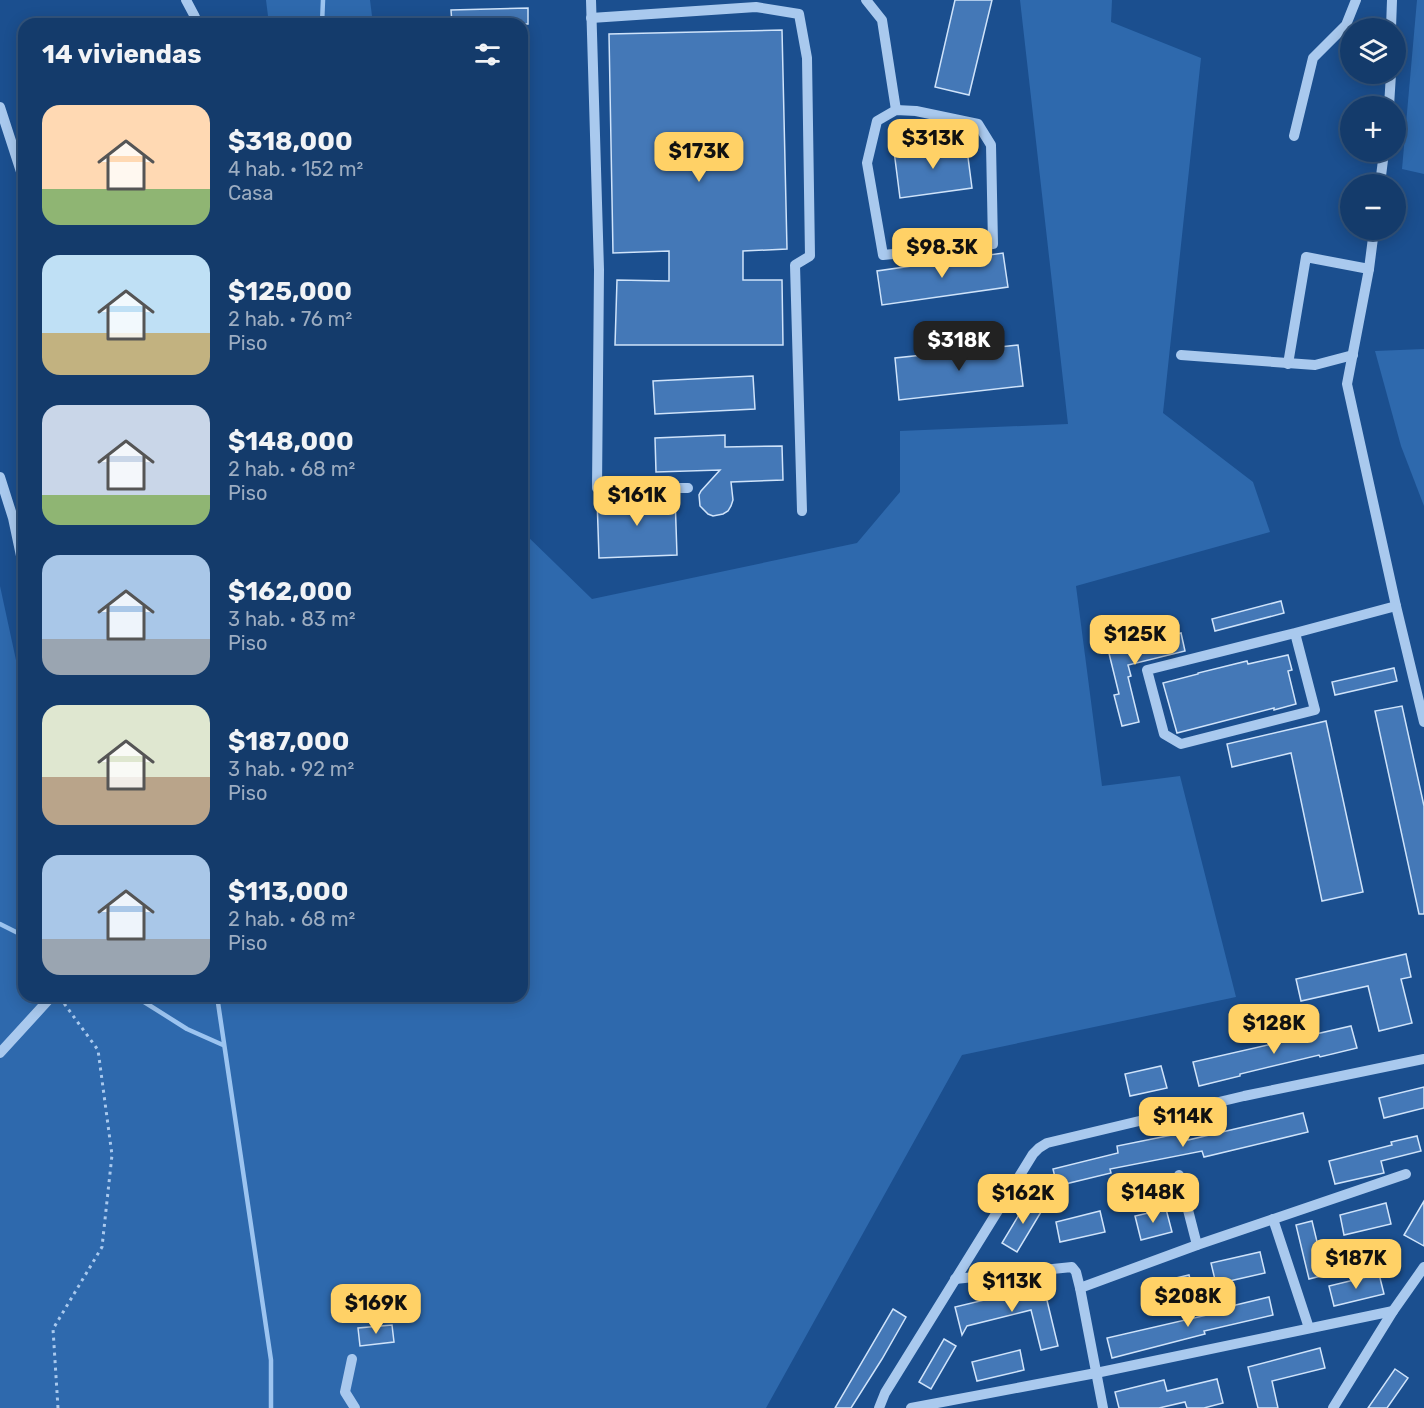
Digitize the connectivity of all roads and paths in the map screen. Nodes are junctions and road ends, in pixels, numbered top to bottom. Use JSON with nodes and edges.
{"nodes":[{"id":1,"x":186,"y":0,"type":"edge"},
{"id":2,"x":591,"y":0,"type":"edge"},
{"id":3,"x":866,"y":0,"type":"edge"},
{"id":4,"x":1356,"y":0,"type":"edge"},
{"id":5,"x":1392,"y":0,"type":"edge"},
{"id":6,"x":196,"y":18,"type":"edge"},
{"id":7,"x":591,"y":18,"type":"junction"},
{"id":8,"x":1391,"y":18,"type":"edge"},
{"id":9,"x":0,"y":107,"type":"edge"},
{"id":10,"x":896,"y":110,"type":"junction"},
{"id":11,"x":1294,"y":136,"type":"dead end"},
{"id":12,"x":18,"y":162,"type":"edge"},
{"id":13,"x":1373,"y":240,"type":"edge"},
{"id":14,"x":1370,"y":269,"type":"junction"},
{"id":15,"x":1181,"y":355,"type":"dead end"},
{"id":16,"x":1353,"y":355,"type":"junction"},
{"id":17,"x":1288,"y":364,"type":"junction"},
{"id":18,"x":0,"y":477,"type":"edge"},
{"id":19,"x":688,"y":488,"type":"dead end"},
{"id":20,"x":802,"y":511,"type":"dead end"},
{"id":21,"x":18,"y":542,"type":"edge"},
{"id":22,"x":1396,"y":606,"type":"junction"},
{"id":23,"x":1295,"y":633,"type":"junction"},
{"id":24,"x":1424,"y":722,"type":"edge"},
{"id":25,"x":47,"y":1002,"type":"edge"},
{"id":26,"x":62,"y":1002,"type":"edge"},
{"id":27,"x":0,"y":1053,"type":"edge"},
{"id":28,"x":1424,"y":1059,"type":"edge"},
{"id":29,"x":1406,"y":1174,"type":"dead end"},
{"id":30,"x":1179,"y":1175,"type":"dead end"},
{"id":31,"x":1273,"y":1219,"type":"junction"},
{"id":32,"x":1197,"y":1245,"type":"junction"},
{"id":33,"x":1424,"y":1267,"type":"edge"},
{"id":34,"x":955,"y":1279,"type":"junction"},
{"id":35,"x":1080,"y":1288,"type":"junction"},
{"id":36,"x":1393,"y":1311,"type":"junction"},
{"id":37,"x":1309,"y":1328,"type":"junction"},
{"id":38,"x":352,"y":1359,"type":"dead end"},
{"id":39,"x":1096,"y":1373,"type":"junction"},
{"id":40,"x":58,"y":1408,"type":"edge"},
{"id":41,"x":355,"y":1408,"type":"edge"},
{"id":42,"x":879,"y":1408,"type":"edge"},
{"id":43,"x":911,"y":1408,"type":"edge"},
{"id":44,"x":1103,"y":1408,"type":"edge"},
{"id":45,"x":1333,"y":1408,"type":"edge"}],
"edges":[{"from":1,"to":6,"type":"street"},
{"from":2,"to":7,"type":"street"},
{"from":3,"to":10,"type":"street"},
{"from":4,"to":11,"type":"street"},
{"from":5,"to":8,"type":"street"},
{"from":7,"to":19,"type":"street"},
{"from":7,"to":20,"type":"street"},
{"from":9,"to":12,"type":"street"},
{"from":10,"to":10,"type":"street"},
{"from":13,"to":14,"type":"street"},
{"from":14,"to":16,"type":"street"},
{"from":14,"to":17,"type":"street"},
{"from":15,"to":17,"type":"street"},
{"from":16,"to":17,"type":"street"},
{"from":16,"to":22,"type":"street"},
{"from":18,"to":21,"type":"street"},
{"from":22,"to":23,"type":"street"},
{"from":22,"to":24,"type":"street"},
{"from":23,"to":23,"type":"street"},
{"from":25,"to":27,"type":"street"},
{"from":26,"to":40,"type":"path"},
{"from":28,"to":34,"type":"street"},
{"from":29,"to":31,"type":"street"},
{"from":30,"to":32,"type":"street"},
{"from":31,"to":32,"type":"street"},
{"from":31,"to":37,"type":"street"},
{"from":32,"to":35,"type":"street"},
{"from":33,"to":36,"type":"street"},
{"from":34,"to":35,"type":"street"},
{"from":34,"to":42,"type":"street"},
{"from":35,"to":39,"type":"street"},
{"from":36,"to":37,"type":"street"},
{"from":36,"to":45,"type":"street"},
{"from":37,"to":39,"type":"street"},
{"from":38,"to":41,"type":"street"},
{"from":39,"to":43,"type":"street"},
{"from":39,"to":44,"type":"street"}]}
